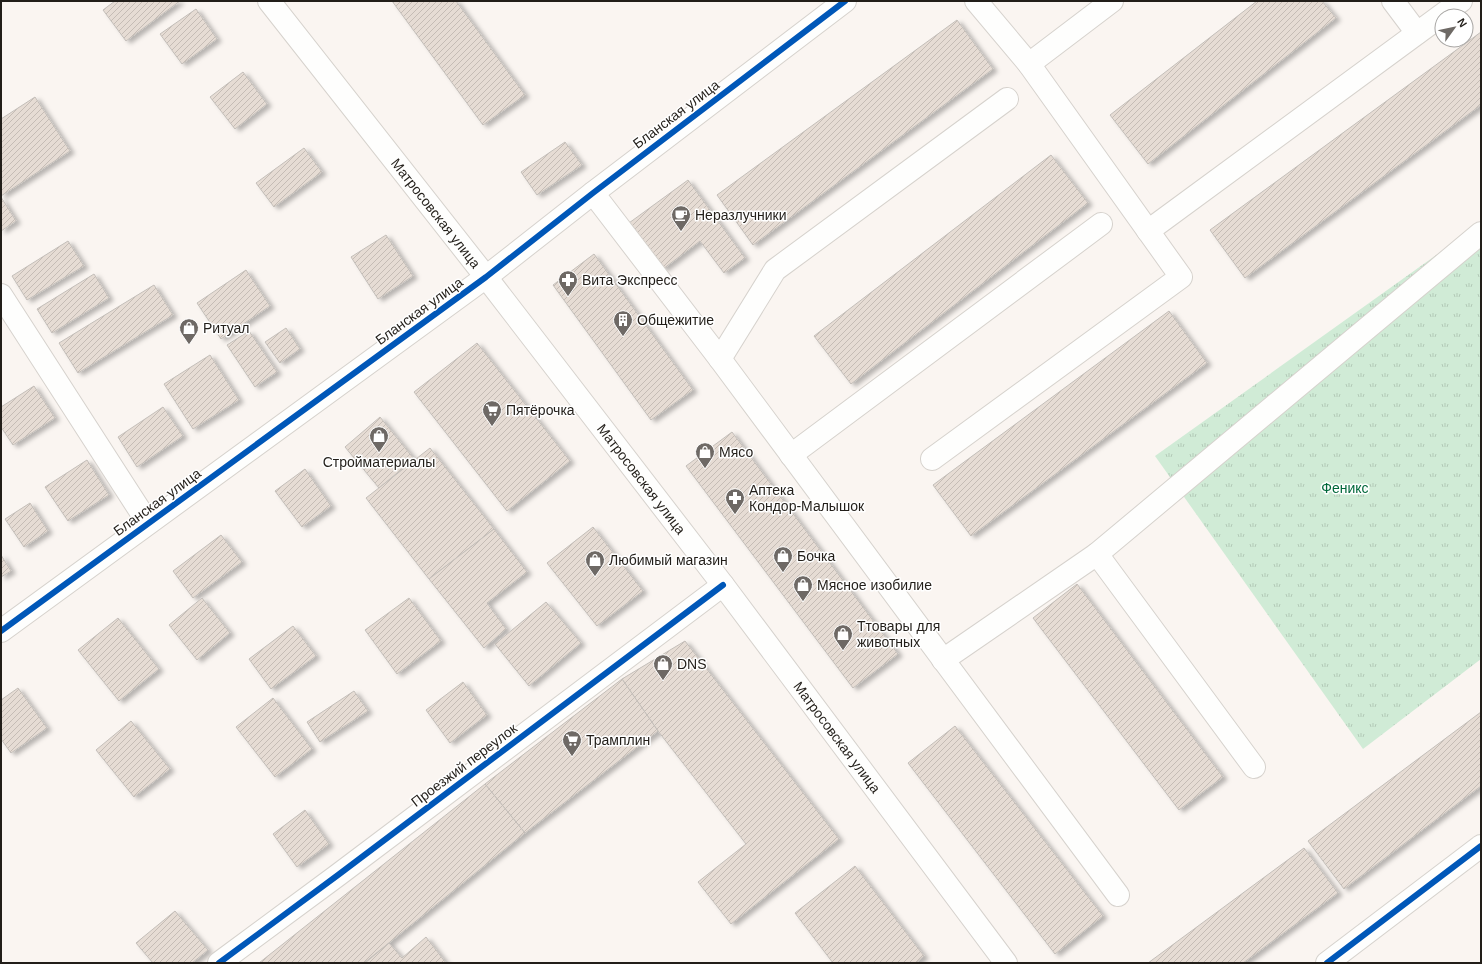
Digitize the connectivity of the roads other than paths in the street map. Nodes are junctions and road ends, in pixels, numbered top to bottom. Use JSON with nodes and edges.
{"nodes":[{"id":1,"x":269,"y":1,"type":"edge"},
{"id":2,"x":845,"y":1,"type":"edge"},
{"id":3,"x":976,"y":1,"type":"edge"},
{"id":4,"x":1112,"y":1,"type":"edge"},
{"id":5,"x":1393,"y":1,"type":"edge"},
{"id":6,"x":1461,"y":1,"type":"edge"},
{"id":7,"x":1417,"y":33,"type":"junction"},
{"id":8,"x":1029,"y":64,"type":"junction"},
{"id":9,"x":1007,"y":99,"type":"dead end"},
{"id":10,"x":593,"y":193,"type":"junction"},
{"id":11,"x":1102,"y":224,"type":"dead end"},
{"id":12,"x":1148,"y":231,"type":"junction"},
{"id":13,"x":1481,"y":233,"type":"edge"},
{"id":14,"x":486,"y":277,"type":"junction"},
{"id":15,"x":1,"y":295,"type":"edge"},
{"id":16,"x":720,"y":359,"type":"junction"},
{"id":17,"x":791,"y":455,"type":"junction"},
{"id":18,"x":932,"y":459,"type":"dead end"},
{"id":19,"x":148,"y":523,"type":"junction"},
{"id":20,"x":1097,"y":554,"type":"junction"},
{"id":21,"x":723,"y":585,"type":"junction"},
{"id":22,"x":1,"y":631,"type":"edge"},
{"id":23,"x":943,"y":660,"type":"junction"},
{"id":24,"x":1254,"y":767,"type":"dead end"},
{"id":25,"x":1481,"y":846,"type":"edge"},
{"id":26,"x":1118,"y":895,"type":"dead end"},
{"id":27,"x":219,"y":963,"type":"edge"},
{"id":28,"x":1006,"y":963,"type":"edge"},
{"id":29,"x":1327,"y":963,"type":"edge"}],
"edges":[{"from":1,"to":14,"type":"main road","name":"Матросовская улица"},
{"from":2,"to":10,"type":"main road","name":"Бланская улица"},
{"from":3,"to":8,"type":"main road"},
{"from":4,"to":8,"type":"main road"},
{"from":5,"to":7,"type":"main road"},
{"from":6,"to":7,"type":"main road"},
{"from":7,"to":12,"type":"main road"},
{"from":8,"to":12,"type":"main road"},
{"from":9,"to":16,"type":"main road"},
{"from":10,"to":14,"type":"main road","name":"Бланская улица"},
{"from":10,"to":16,"type":"main road"},
{"from":11,"to":17,"type":"main road"},
{"from":12,"to":18,"type":"main road"},
{"from":13,"to":20,"type":"main road"},
{"from":14,"to":19,"type":"main road","name":"Бланская улица"},
{"from":14,"to":21,"type":"main road","name":"Матросовская улица"},
{"from":15,"to":19,"type":"main road"},
{"from":16,"to":17,"type":"main road"},
{"from":17,"to":23,"type":"main road"},
{"from":19,"to":22,"type":"main road","name":"Бланская улица"},
{"from":20,"to":23,"type":"main road"},
{"from":20,"to":24,"type":"main road"},
{"from":21,"to":27,"type":"main road","name":"Проезжий переулок"},
{"from":21,"to":28,"type":"main road","name":"Матросовская улица"},
{"from":23,"to":26,"type":"main road"},
{"from":25,"to":29,"type":"main road"}]}
